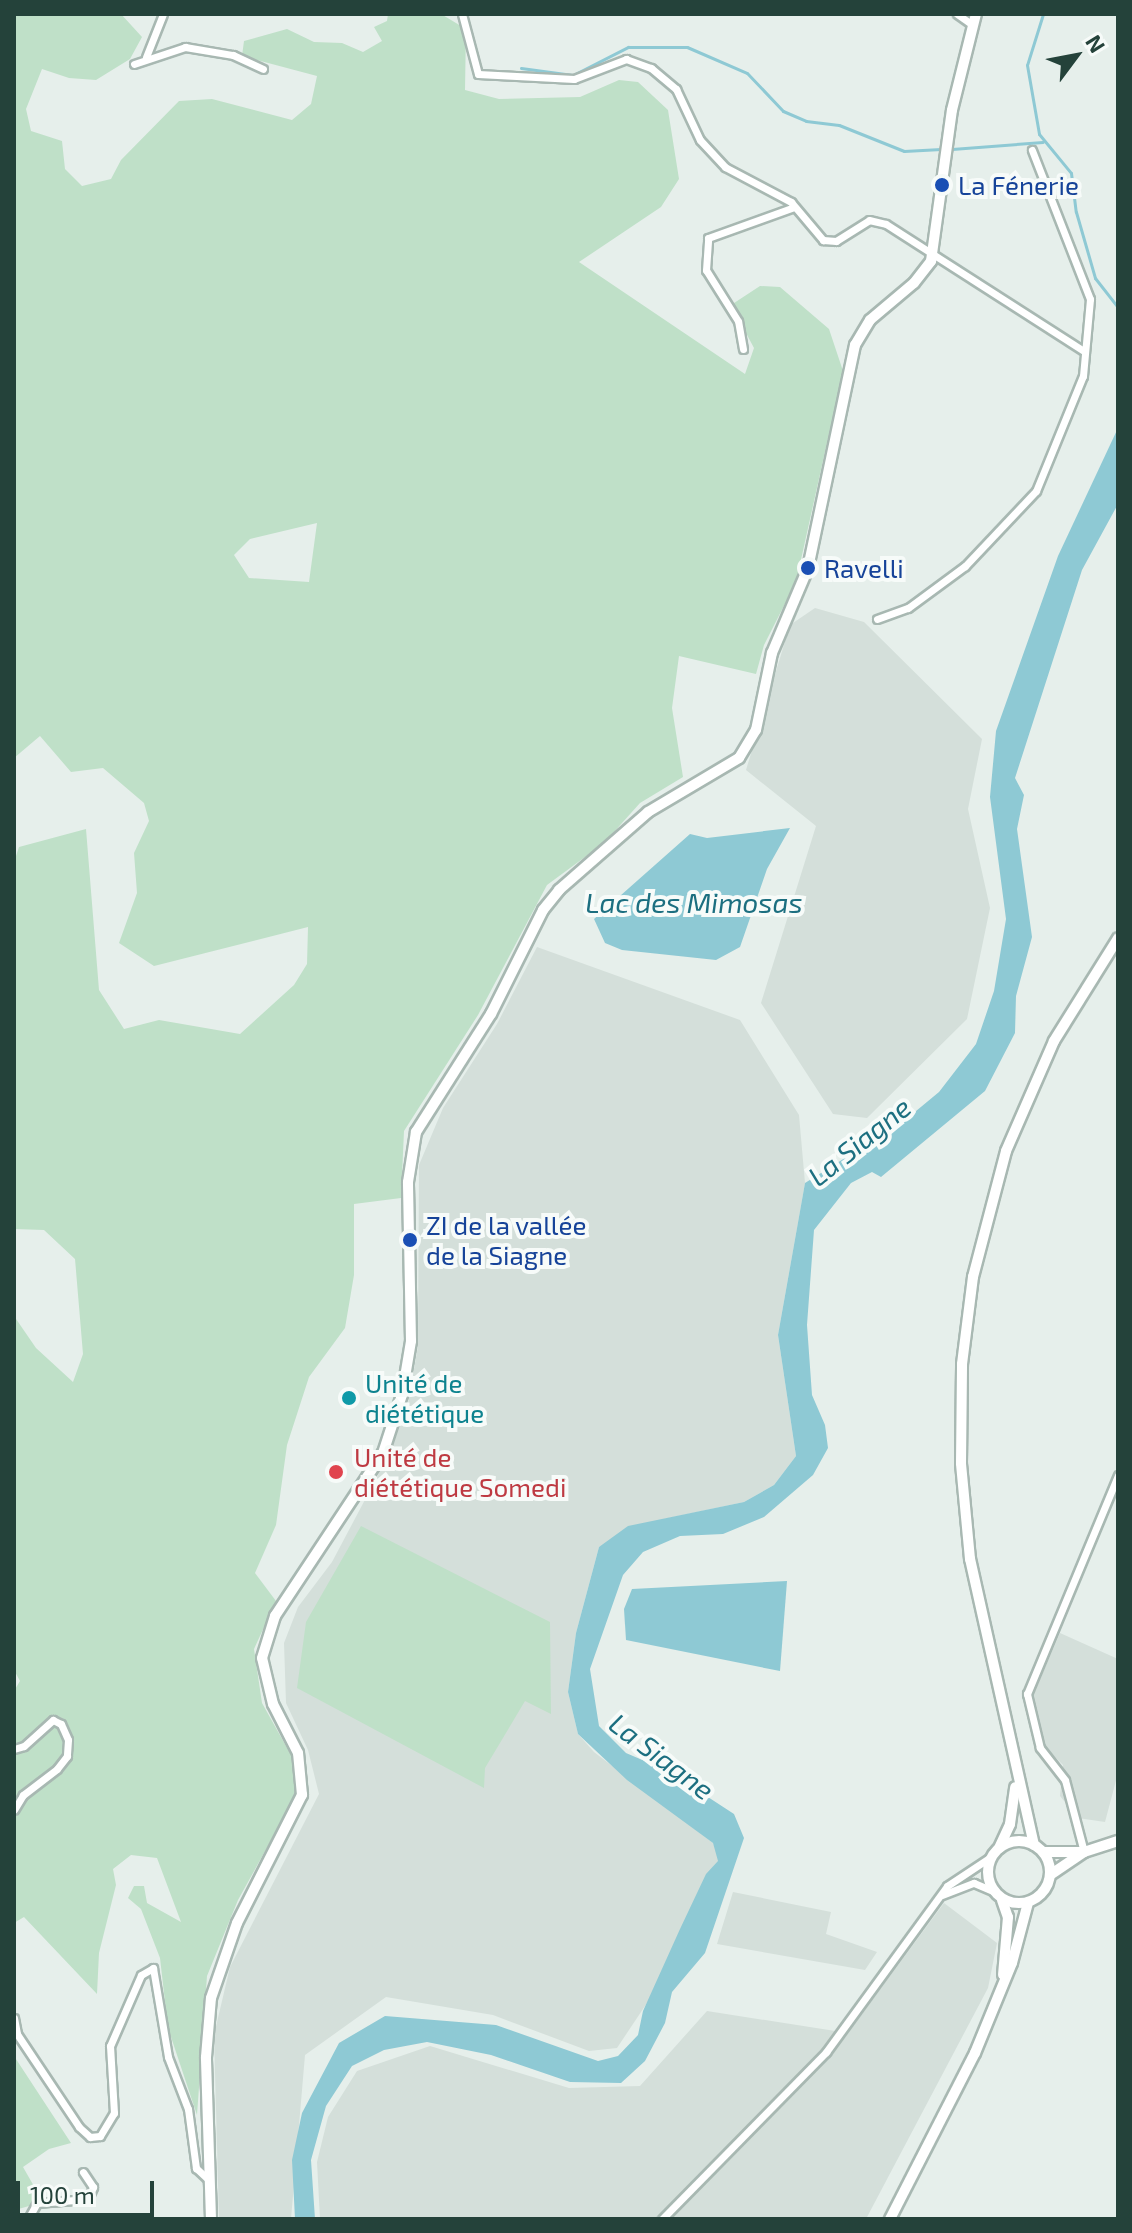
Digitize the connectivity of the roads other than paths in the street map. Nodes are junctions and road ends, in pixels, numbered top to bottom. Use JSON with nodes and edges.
{"nodes":[{"id":1,"x":163,"y":14,"type":"edge"},
{"id":2,"x":462,"y":14,"type":"edge"},
{"id":3,"x":957,"y":14,"type":"edge"},
{"id":4,"x":974,"y":20,"type":"edge"},
{"id":5,"x":146,"y":57,"type":"junction"},
{"id":6,"x":134,"y":64,"type":"dead end"},
{"id":7,"x":263,"y":69,"type":"dead end"},
{"id":8,"x":1032,"y":150,"type":"dead end"},
{"id":9,"x":794,"y":207,"type":"junction"},
{"id":10,"x":934,"y":250,"type":"junction"},
{"id":11,"x":743,"y":349,"type":"dead end"},
{"id":12,"x":1084,"y":351,"type":"junction"},
{"id":13,"x":877,"y":619,"type":"dead end"},
{"id":14,"x":1118,"y":938,"type":"edge"},
{"id":15,"x":1118,"y":1475,"type":"edge"},
{"id":16,"x":14,"y":1749,"type":"edge"},
{"id":17,"x":1015,"y":1765,"type":"junction"},
{"id":18,"x":14,"y":1810,"type":"edge"},
{"id":19,"x":1118,"y":1841,"type":"edge"},
{"id":20,"x":1034,"y":1845,"type":"junction"},
{"id":21,"x":996,"y":1852,"type":"junction"},
{"id":22,"x":1044,"y":1852,"type":"junction"},
{"id":23,"x":1084,"y":1852,"type":"junction"},
{"id":24,"x":1050,"y":1875,"type":"junction"},
{"id":25,"x":940,"y":1896,"type":"junction"},
{"id":26,"x":998,"y":1896,"type":"junction"},
{"id":27,"x":1028,"y":1903,"type":"junction"},
{"id":28,"x":1003,"y":1985,"type":"junction"},
{"id":29,"x":14,"y":2018,"type":"edge"},
{"id":30,"x":83,"y":2172,"type":"dead end"},
{"id":31,"x":210,"y":2181,"type":"junction"},
{"id":32,"x":28,"y":2219,"type":"edge"},
{"id":33,"x":211,"y":2219,"type":"edge"},
{"id":34,"x":662,"y":2219,"type":"edge"},
{"id":35,"x":890,"y":2219,"type":"edge"}],
"edges":[{"from":1,"to":5,"type":"street"},
{"from":2,"to":9,"type":"street"},
{"from":3,"to":4,"type":"street"},
{"from":4,"to":10,"type":"main road"},
{"from":5,"to":6,"type":"street"},
{"from":5,"to":7,"type":"street"},
{"from":8,"to":12,"type":"street"},
{"from":9,"to":10,"type":"street"},
{"from":9,"to":11,"type":"street"},
{"from":10,"to":12,"type":"street"},
{"from":10,"to":31,"type":"main road"},
{"from":12,"to":13,"type":"street"},
{"from":14,"to":17,"type":"main road"},
{"from":15,"to":23,"type":"street"},
{"from":16,"to":18,"type":"street"},
{"from":17,"to":20,"type":"main road"},
{"from":17,"to":21,"type":"main road"},
{"from":19,"to":23,"type":"main road"},
{"from":20,"to":21,"type":"main road"},
{"from":20,"to":22,"type":"main road"},
{"from":21,"to":25,"type":"street"},
{"from":21,"to":26,"type":"main road"},
{"from":22,"to":23,"type":"main road"},
{"from":22,"to":24,"type":"main road"},
{"from":23,"to":24,"type":"main road"},
{"from":24,"to":27,"type":"main road"},
{"from":25,"to":26,"type":"street"},
{"from":25,"to":34,"type":"street"},
{"from":26,"to":27,"type":"main road"},
{"from":26,"to":28,"type":"main road"},
{"from":27,"to":28,"type":"main road"},
{"from":28,"to":35,"type":"main road"},
{"from":29,"to":31,"type":"street"},
{"from":30,"to":32,"type":"street"},
{"from":31,"to":33,"type":"main road"}]}
